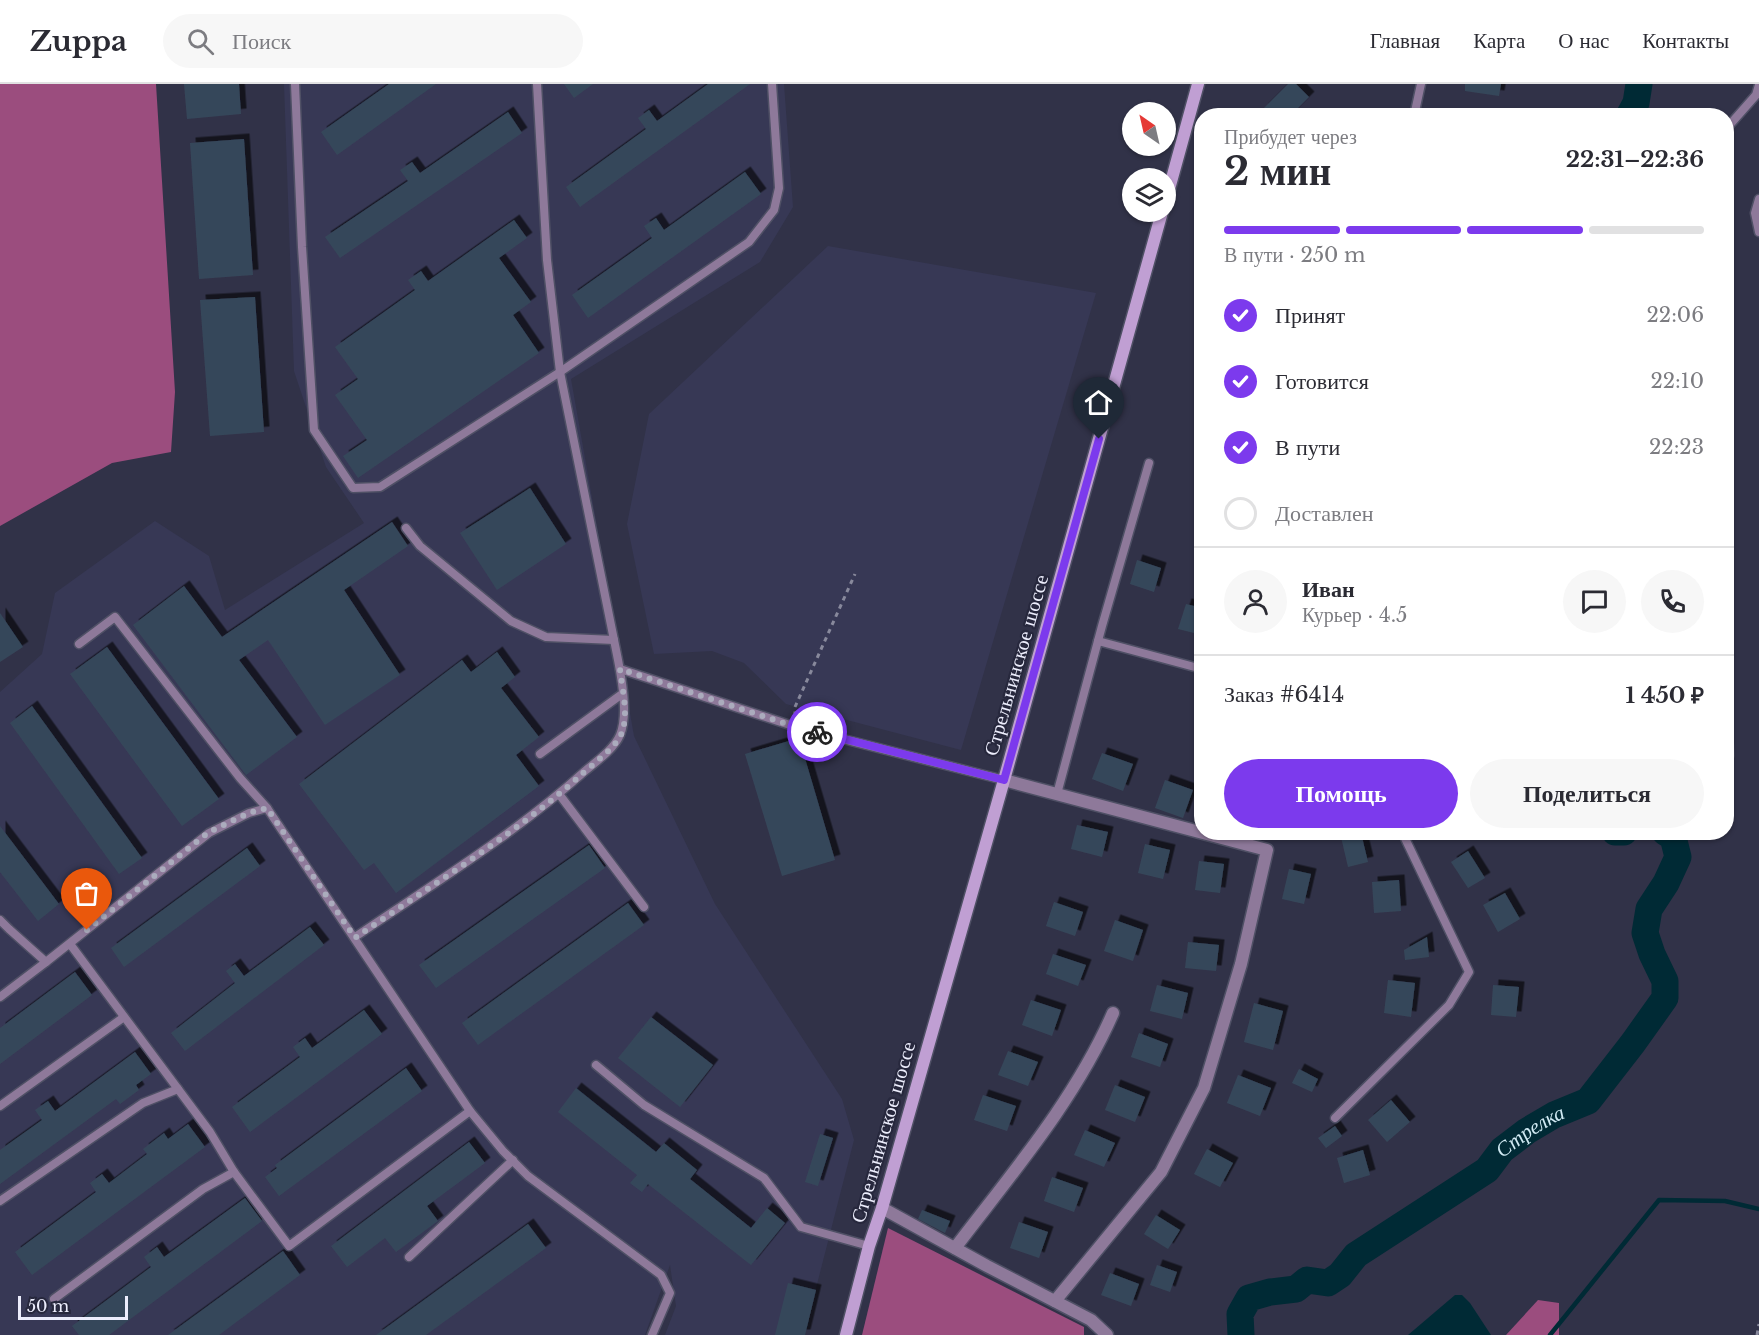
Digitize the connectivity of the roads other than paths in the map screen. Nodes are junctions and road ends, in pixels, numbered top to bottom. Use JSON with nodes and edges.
{"nodes":[{"id":1,"x":295,"y":84,"type":"edge"},
{"id":2,"x":537,"y":84,"type":"edge"},
{"id":3,"x":772,"y":84,"type":"edge"},
{"id":4,"x":1198,"y":84,"type":"edge"},
{"id":5,"x":1421,"y":84,"type":"edge"},
{"id":6,"x":1759,"y":86,"type":"edge"},
{"id":7,"x":1416,"y":108,"type":"edge"},
{"id":8,"x":1734,"y":120,"type":"edge"},
{"id":9,"x":1175,"y":168,"type":"edge"},
{"id":10,"x":1759,"y":199,"type":"edge"},
{"id":11,"x":1159,"y":222,"type":"edge"},
{"id":12,"x":1759,"y":232,"type":"edge"},
{"id":13,"x":560,"y":372,"type":"junction"},
{"id":14,"x":1149,"y":463,"type":"dead end"},
{"id":15,"x":405,"y":528,"type":"dead end"},
{"id":16,"x":614,"y":640,"type":"junction"},
{"id":17,"x":1098,"y":641,"type":"junction"},
{"id":18,"x":79,"y":644,"type":"dead end"},
{"id":19,"x":1194,"y":667,"type":"edge"},
{"id":20,"x":620,"y":669,"type":"junction"},
{"id":21,"x":622,"y":694,"type":"junction"},
{"id":22,"x":540,"y":754,"type":"dead end"},
{"id":23,"x":1004,"y":780,"type":"junction"},
{"id":24,"x":560,"y":794,"type":"junction"},
{"id":25,"x":1058,"y":794,"type":"junction"},
{"id":26,"x":267,"y":808,"type":"junction"},
{"id":27,"x":1194,"y":830,"type":"edge"},
{"id":28,"x":1230,"y":840,"type":"edge"},
{"id":29,"x":1406,"y":840,"type":"edge"},
{"id":30,"x":644,"y":907,"type":"dead end"},
{"id":31,"x":0,"y":920,"type":"edge"},
{"id":32,"x":355,"y":938,"type":"junction"},
{"id":33,"x":70,"y":944,"type":"junction"},
{"id":34,"x":46,"y":962,"type":"junction"},
{"id":35,"x":0,"y":997,"type":"edge"},
{"id":36,"x":1113,"y":1014,"type":"dead end"},
{"id":37,"x":124,"y":1017,"type":"junction"},
{"id":38,"x":596,"y":1065,"type":"dead end"},
{"id":39,"x":178,"y":1089,"type":"junction"},
{"id":40,"x":0,"y":1106,"type":"edge"},
{"id":41,"x":470,"y":1111,"type":"junction"},
{"id":42,"x":1335,"y":1118,"type":"dead end"},
{"id":43,"x":513,"y":1160,"type":"junction"},
{"id":44,"x":234,"y":1172,"type":"junction"},
{"id":45,"x":0,"y":1201,"type":"edge"},
{"id":46,"x":882,"y":1208,"type":"junction"},
{"id":47,"x":869,"y":1246,"type":"junction"},
{"id":48,"x":955,"y":1248,"type":"junction"},
{"id":49,"x":409,"y":1257,"type":"dead end"},
{"id":50,"x":54,"y":1299,"type":"dead end"},
{"id":51,"x":1055,"y":1301,"type":"junction"},
{"id":52,"x":652,"y":1335,"type":"edge"},
{"id":53,"x":846,"y":1335,"type":"edge"},
{"id":54,"x":1107,"y":1335,"type":"edge"}],
"edges":[{"from":1,"to":13,"type":"lane"},
{"from":2,"to":13,"type":"lane"},
{"from":3,"to":13,"type":"lane"},
{"from":4,"to":9,"type":"main road"},
{"from":5,"to":7,"type":"lane"},
{"from":6,"to":8,"type":"lane"},
{"from":10,"to":12,"type":"lane"},
{"from":11,"to":23,"type":"main road","name":"Стрельнинское шоссе"},
{"from":13,"to":16,"type":"lane"},
{"from":14,"to":17,"type":"lane"},
{"from":15,"to":16,"type":"lane"},
{"from":16,"to":20,"type":"lane"},
{"from":17,"to":19,"type":"lane"},
{"from":17,"to":25,"type":"lane"},
{"from":18,"to":26,"type":"lane"},
{"from":20,"to":21,"type":"lane"},
{"from":20,"to":23,"type":"lane"},
{"from":21,"to":22,"type":"lane"},
{"from":21,"to":24,"type":"lane"},
{"from":23,"to":25,"type":"street"},
{"from":23,"to":46,"type":"main road","name":"Стрельнинское шоссе"},
{"from":24,"to":30,"type":"lane"},
{"from":24,"to":32,"type":"lane"},
{"from":25,"to":27,"type":"street"},
{"from":26,"to":32,"type":"lane"},
{"from":26,"to":33,"type":"lane"},
{"from":28,"to":51,"type":"street"},
{"from":29,"to":42,"type":"lane"},
{"from":31,"to":34,"type":"lane"},
{"from":32,"to":41,"type":"lane"},
{"from":33,"to":34,"type":"lane"},
{"from":33,"to":37,"type":"lane"},
{"from":34,"to":35,"type":"lane"},
{"from":36,"to":48,"type":"street"},
{"from":37,"to":39,"type":"lane"},
{"from":37,"to":40,"type":"lane"},
{"from":38,"to":47,"type":"lane"},
{"from":39,"to":44,"type":"lane"},
{"from":39,"to":45,"type":"lane"},
{"from":41,"to":43,"type":"lane"},
{"from":41,"to":44,"type":"lane"},
{"from":43,"to":49,"type":"lane"},
{"from":43,"to":52,"type":"lane"},
{"from":44,"to":50,"type":"lane"},
{"from":46,"to":47,"type":"main road","name":"Стрельнинское шоссе"},
{"from":46,"to":48,"type":"street"},
{"from":47,"to":53,"type":"main road","name":"Стрельнинское шоссе"},
{"from":48,"to":51,"type":"street"},
{"from":51,"to":54,"type":"street"}]}
